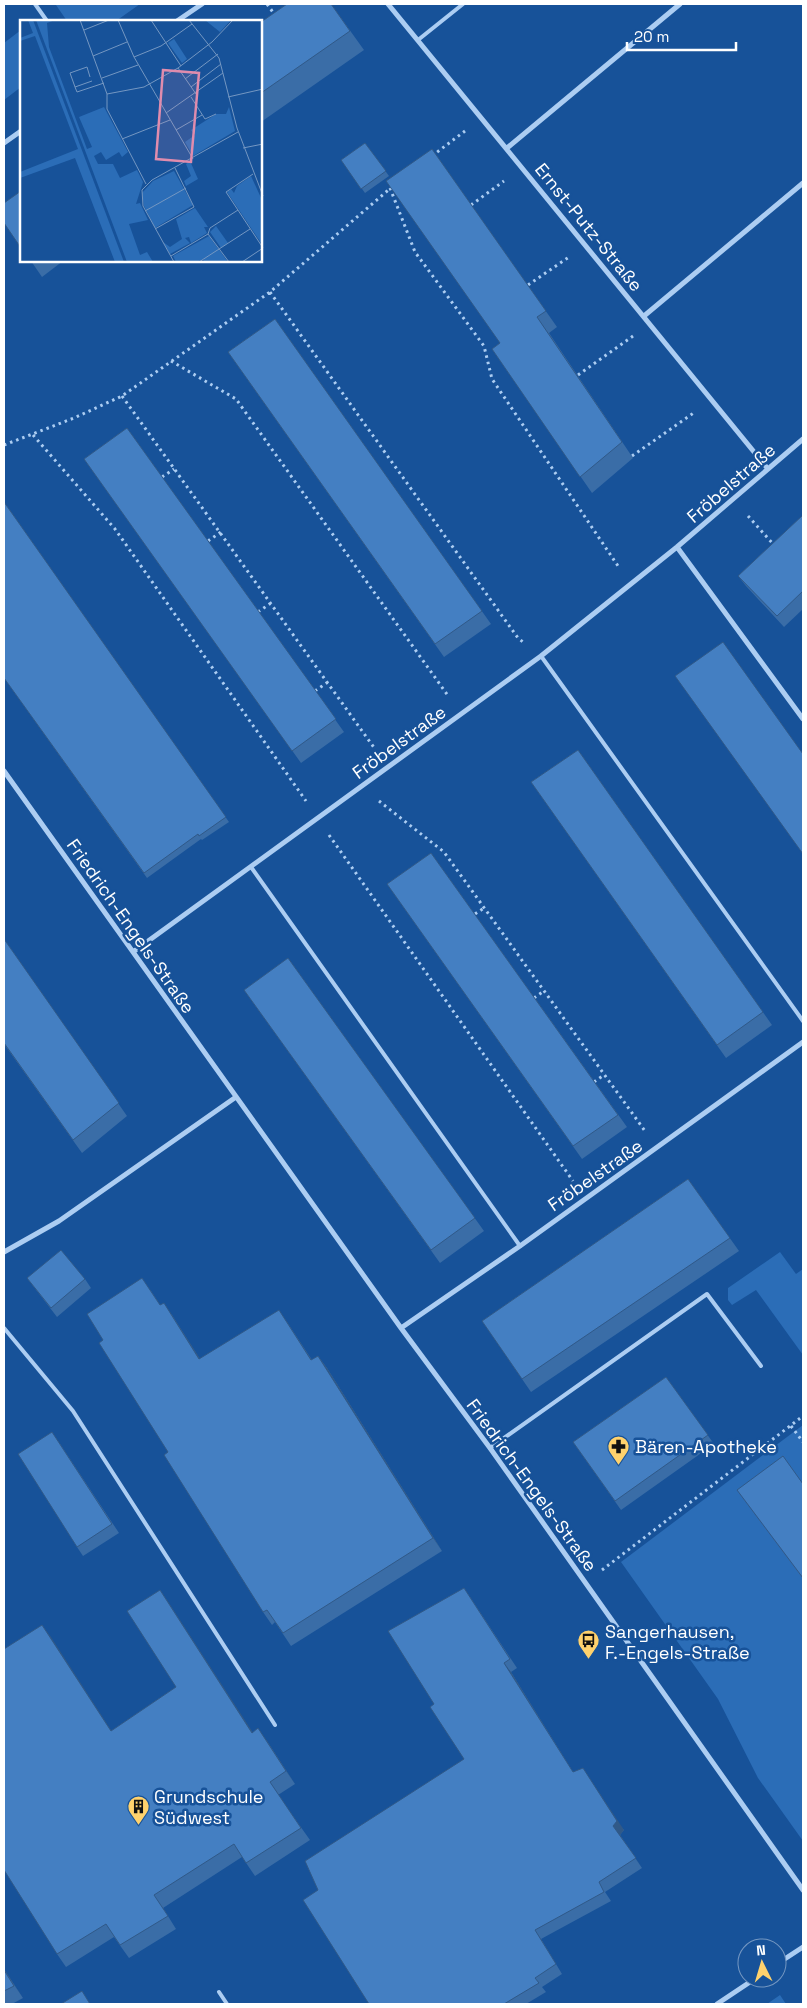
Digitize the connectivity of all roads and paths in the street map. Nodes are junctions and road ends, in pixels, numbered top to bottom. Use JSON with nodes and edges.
{"nodes":[{"id":1,"x":35,"y":4,"type":"edge"},
{"id":2,"x":202,"y":4,"type":"edge"},
{"id":3,"x":267,"y":4,"type":"edge"},
{"id":4,"x":388,"y":4,"type":"edge"},
{"id":5,"x":463,"y":4,"type":"edge"},
{"id":6,"x":680,"y":4,"type":"edge"},
{"id":7,"x":277,"y":18,"type":"edge"},
{"id":8,"x":46,"y":20,"type":"edge"},
{"id":9,"x":178,"y":20,"type":"edge"},
{"id":10,"x":418,"y":40,"type":"junction"},
{"id":11,"x":481,"y":118,"type":"junction"},
{"id":12,"x":20,"y":132,"type":"edge"},
{"id":13,"x":4,"y":143,"type":"edge"},
{"id":14,"x":507,"y":148,"type":"junction"},
{"id":15,"x":428,"y":159,"type":"edge"},
{"id":16,"x":523,"y":168,"type":"junction"},
{"id":17,"x":398,"y":182,"type":"edge"},
{"id":18,"x":803,"y":183,"type":"edge"},
{"id":19,"x":390,"y":188,"type":"junction"},
{"id":20,"x":471,"y":205,"type":"edge"},
{"id":21,"x":586,"y":245,"type":"junction"},
{"id":22,"x":528,"y":285,"type":"edge"},
{"id":23,"x":270,"y":292,"type":"junction"},
{"id":24,"x":644,"y":316,"type":"junction"},
{"id":25,"x":650,"y":323,"type":"junction"},
{"id":26,"x":171,"y":361,"type":"junction"},
{"id":27,"x":578,"y":376,"type":"edge"},
{"id":28,"x":122,"y":396,"type":"junction"},
{"id":29,"x":712,"y":400,"type":"junction"},
{"id":30,"x":33,"y":435,"type":"junction"},
{"id":31,"x":803,"y":438,"type":"edge"},
{"id":32,"x":4,"y":445,"type":"edge"},
{"id":33,"x":632,"y":456,"type":"dead end"},
{"id":34,"x":174,"y":469,"type":"junction"},
{"id":35,"x":768,"y":469,"type":"junction"},
{"id":36,"x":162,"y":477,"type":"edge"},
{"id":37,"x":748,"y":516,"type":"dead end"},
{"id":38,"x":221,"y":532,"type":"junction"},
{"id":39,"x":208,"y":541,"type":"edge"},
{"id":40,"x":774,"y":546,"type":"edge"},
{"id":41,"x":677,"y":548,"type":"junction"},
{"id":42,"x":631,"y":585,"type":"junction"},
{"id":43,"x":271,"y":602,"type":"junction"},
{"id":44,"x":258,"y":612,"type":"edge"},
{"id":45,"x":541,"y":656,"type":"junction"},
{"id":46,"x":328,"y":682,"type":"junction"},
{"id":47,"x":315,"y":691,"type":"edge"},
{"id":48,"x":461,"y":714,"type":"junction"},
{"id":49,"x":803,"y":719,"type":"edge"},
{"id":50,"x":388,"y":767,"type":"junction"},
{"id":51,"x":4,"y":771,"type":"edge"},
{"id":52,"x":361,"y":786,"type":"junction"},
{"id":53,"x":317,"y":818,"type":"junction"},
{"id":54,"x":251,"y":867,"type":"junction"},
{"id":55,"x":484,"y":908,"type":"junction"},
{"id":56,"x":475,"y":914,"type":"edge"},
{"id":57,"x":133,"y":952,"type":"junction"},
{"id":58,"x":544,"y":991,"type":"junction"},
{"id":59,"x":534,"y":998,"type":"edge"},
{"id":60,"x":803,"y":1021,"type":"edge"},
{"id":61,"x":803,"y":1042,"type":"edge"},
{"id":62,"x":604,"y":1075,"type":"junction"},
{"id":63,"x":594,"y":1082,"type":"edge"},
{"id":64,"x":236,"y":1098,"type":"junction"},
{"id":65,"x":657,"y":1148,"type":"junction"},
{"id":66,"x":585,"y":1198,"type":"junction"},
{"id":67,"x":520,"y":1246,"type":"junction"},
{"id":68,"x":4,"y":1252,"type":"edge"},
{"id":69,"x":4,"y":1328,"type":"edge"},
{"id":70,"x":401,"y":1328,"type":"junction"},
{"id":71,"x":761,"y":1366,"type":"dead end"},
{"id":72,"x":803,"y":1416,"type":"edge"},
{"id":73,"x":791,"y":1426,"type":"junction"},
{"id":74,"x":803,"y":1442,"type":"edge"},
{"id":75,"x":490,"y":1448,"type":"junction"},
{"id":76,"x":586,"y":1583,"type":"junction"},
{"id":77,"x":275,"y":1725,"type":"dead end"},
{"id":78,"x":803,"y":1890,"type":"edge"},
{"id":79,"x":803,"y":1947,"type":"edge"},
{"id":80,"x":787,"y":1957,"type":"edge"},
{"id":81,"x":741,"y":1988,"type":"edge"},
{"id":82,"x":219,"y":1992,"type":"dead end"},
{"id":83,"x":227,"y":2004,"type":"edge"},
{"id":84,"x":717,"y":2004,"type":"edge"}],
"edges":[{"from":1,"to":8,"type":"lane"},
{"from":2,"to":9,"type":"street"},
{"from":3,"to":7,"type":"path"},
{"from":4,"to":10,"type":"street","name":"Ernst-Putz-Straße"},
{"from":5,"to":10,"type":"lane"},
{"from":6,"to":14,"type":"street"},
{"from":10,"to":11,"type":"street","name":"Ernst-Putz-Straße"},
{"from":11,"to":14,"type":"street","name":"Ernst-Putz-Straße"},
{"from":11,"to":15,"type":"path"},
{"from":12,"to":13,"type":"street"},
{"from":14,"to":16,"type":"street","name":"Ernst-Putz-Straße"},
{"from":16,"to":20,"type":"path"},
{"from":16,"to":21,"type":"street","name":"Ernst-Putz-Straße"},
{"from":17,"to":19,"type":"path"},
{"from":18,"to":24,"type":"street"},
{"from":19,"to":23,"type":"path"},
{"from":19,"to":42,"type":"path"},
{"from":21,"to":22,"type":"path"},
{"from":21,"to":24,"type":"street","name":"Ernst-Putz-Straße"},
{"from":23,"to":26,"type":"path"},
{"from":23,"to":45,"type":"path"},
{"from":24,"to":25,"type":"street","name":"Ernst-Putz-Straße"},
{"from":25,"to":27,"type":"path"},
{"from":25,"to":29,"type":"street","name":"Ernst-Putz-Straße"},
{"from":26,"to":28,"type":"path"},
{"from":26,"to":48,"type":"path"},
{"from":28,"to":30,"type":"path"},
{"from":28,"to":34,"type":"path"},
{"from":29,"to":33,"type":"path"},
{"from":29,"to":35,"type":"street","name":"Ernst-Putz-Straße"},
{"from":30,"to":32,"type":"path"},
{"from":30,"to":53,"type":"path"},
{"from":31,"to":35,"type":"street","name":"Fröbelstraße"},
{"from":34,"to":36,"type":"path"},
{"from":34,"to":38,"type":"path"},
{"from":35,"to":41,"type":"street","name":"Fröbelstraße"},
{"from":37,"to":40,"type":"path"},
{"from":38,"to":39,"type":"path"},
{"from":38,"to":43,"type":"path"},
{"from":41,"to":42,"type":"street","name":"Fröbelstraße"},
{"from":41,"to":49,"type":"street"},
{"from":42,"to":45,"type":"street","name":"Fröbelstraße"},
{"from":43,"to":44,"type":"path"},
{"from":43,"to":46,"type":"path"},
{"from":45,"to":48,"type":"street","name":"Fröbelstraße"},
{"from":45,"to":60,"type":"lane"},
{"from":46,"to":47,"type":"path"},
{"from":46,"to":50,"type":"path"},
{"from":48,"to":50,"type":"street","name":"Fröbelstraße"},
{"from":50,"to":52,"type":"street","name":"Fröbelstraße"},
{"from":51,"to":57,"type":"street","name":"Friedrich-Engels-Straße"},
{"from":52,"to":53,"type":"street","name":"Fröbelstraße"},
{"from":52,"to":55,"type":"path"},
{"from":53,"to":54,"type":"street","name":"Fröbelstraße"},
{"from":53,"to":66,"type":"path"},
{"from":54,"to":57,"type":"street","name":"Fröbelstraße"},
{"from":54,"to":67,"type":"lane"},
{"from":55,"to":56,"type":"path"},
{"from":55,"to":58,"type":"path"},
{"from":57,"to":64,"type":"street","name":"Friedrich-Engels-Straße"},
{"from":58,"to":59,"type":"path"},
{"from":58,"to":62,"type":"path"},
{"from":61,"to":65,"type":"street","name":"Fröbelstraße"},
{"from":62,"to":63,"type":"path"},
{"from":62,"to":65,"type":"path"},
{"from":64,"to":68,"type":"street"},
{"from":64,"to":70,"type":"street","name":"Friedrich-Engels-Straße"},
{"from":65,"to":66,"type":"street","name":"Fröbelstraße"},
{"from":66,"to":67,"type":"street","name":"Fröbelstraße"},
{"from":67,"to":70,"type":"street","name":"Fröbelstraße"},
{"from":69,"to":77,"type":"lane"},
{"from":70,"to":75,"type":"street","name":"Friedrich-Engels-Straße"},
{"from":71,"to":75,"type":"lane"},
{"from":72,"to":73,"type":"path"},
{"from":73,"to":74,"type":"path"},
{"from":73,"to":76,"type":"path"},
{"from":75,"to":76,"type":"street","name":"Friedrich-Engels-Straße"},
{"from":76,"to":78,"type":"street","name":"Friedrich-Engels-Straße"},
{"from":79,"to":80,"type":"street"},
{"from":81,"to":84,"type":"street"},
{"from":82,"to":83,"type":"lane"}]}
